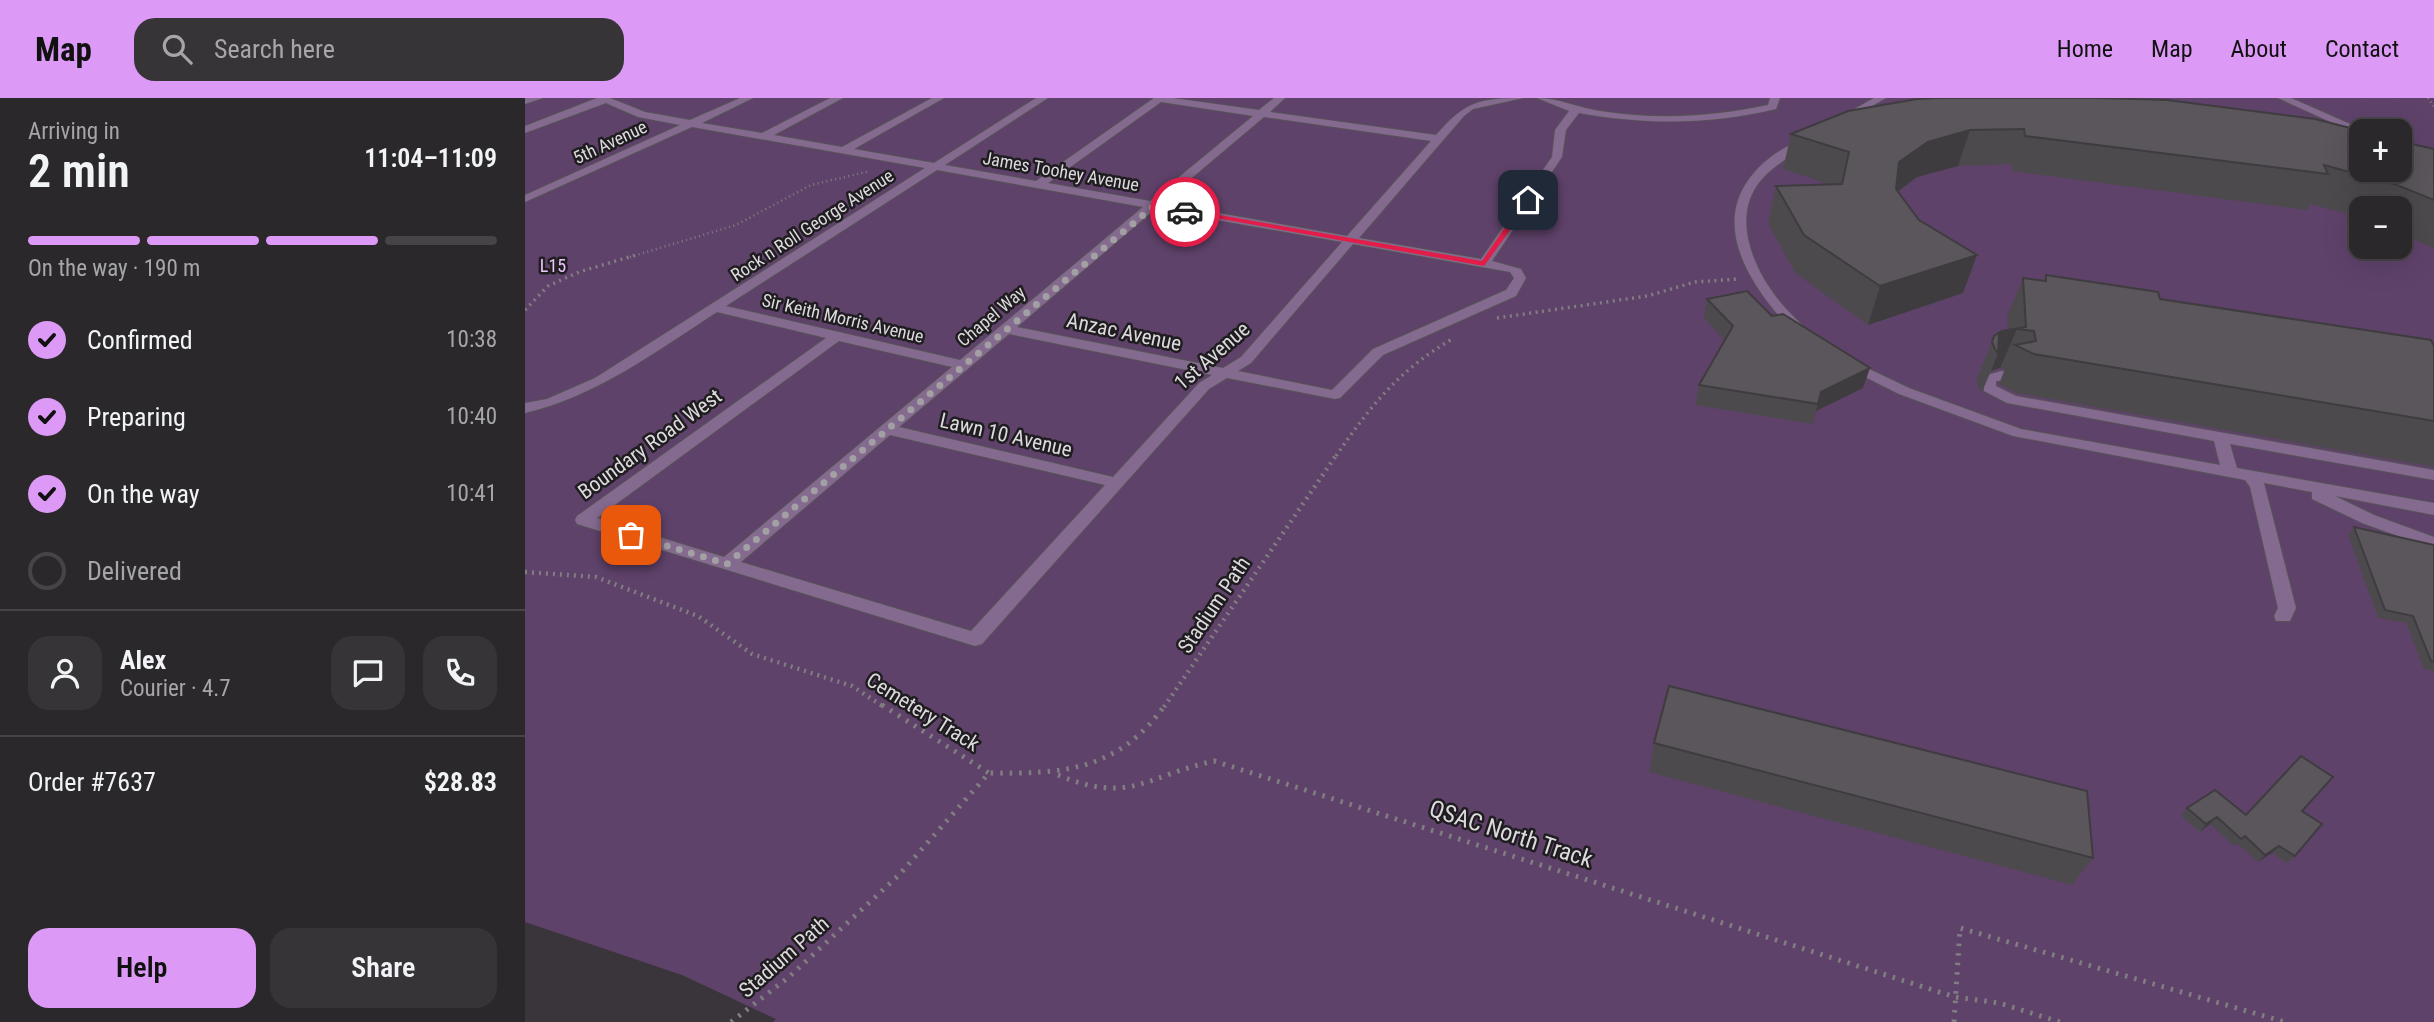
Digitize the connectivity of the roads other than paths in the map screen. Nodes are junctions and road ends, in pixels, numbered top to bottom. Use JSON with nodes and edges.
{"nodes":[{"id":1,"x":538,"y":98,"type":"edge"},
{"id":2,"x":748,"y":98,"type":"edge"},
{"id":3,"x":838,"y":98,"type":"edge"},
{"id":4,"x":939,"y":98,"type":"edge"},
{"id":5,"x":1043,"y":98,"type":"edge"},
{"id":6,"x":1160,"y":98,"type":"edge"},
{"id":7,"x":1280,"y":98,"type":"edge"},
{"id":8,"x":1517,"y":98,"type":"edge"},
{"id":9,"x":1542,"y":98,"type":"edge"},
{"id":10,"x":1775,"y":98,"type":"edge"},
{"id":11,"x":1881,"y":98,"type":"edge"},
{"id":12,"x":2283,"y":98,"type":"edge"},
{"id":13,"x":604,"y":99,"type":"edge"},
{"id":14,"x":525,"y":101,"type":"edge"},
{"id":15,"x":1576,"y":110,"type":"junction"},
{"id":16,"x":1262,"y":114,"type":"junction"},
{"id":17,"x":1872,"y":119,"type":"edge"},
{"id":18,"x":690,"y":124,"type":"junction"},
{"id":19,"x":2349,"y":127,"type":"edge"},
{"id":20,"x":525,"y":130,"type":"edge"},
{"id":21,"x":1823,"y":132,"type":"junction"},
{"id":22,"x":763,"y":137,"type":"junction"},
{"id":23,"x":1439,"y":139,"type":"junction"},
{"id":24,"x":842,"y":151,"type":"junction"},
{"id":25,"x":936,"y":166,"type":"junction"},
{"id":26,"x":1038,"y":185,"type":"junction"},
{"id":27,"x":525,"y":199,"type":"edge"},
{"id":28,"x":1154,"y":206,"type":"junction"},
{"id":29,"x":1350,"y":240,"type":"junction"},
{"id":30,"x":1484,"y":264,"type":"junction"},
{"id":31,"x":1515,"y":269,"type":"joint"},
{"id":32,"x":715,"y":308,"type":"junction"},
{"id":33,"x":1005,"y":329,"type":"junction"},
{"id":34,"x":837,"y":336,"type":"junction"},
{"id":35,"x":1807,"y":337,"type":"edge"},
{"id":36,"x":1835,"y":355,"type":"edge"},
{"id":37,"x":962,"y":365,"type":"junction"},
{"id":38,"x":1222,"y":373,"type":"junction"},
{"id":39,"x":2012,"y":376,"type":"dead end"},
{"id":40,"x":525,"y":408,"type":"edge"},
{"id":41,"x":885,"y":429,"type":"junction"},
{"id":42,"x":2221,"y":438,"type":"junction"},
{"id":43,"x":2230,"y":473,"type":"junction"},
{"id":44,"x":2434,"y":475,"type":"edge"},
{"id":45,"x":2251,"y":477,"type":"junction"},
{"id":46,"x":1117,"y":483,"type":"junction"},
{"id":47,"x":2298,"y":485,"type":"junction"},
{"id":48,"x":2434,"y":509,"type":"edge"},
{"id":49,"x":2434,"y":543,"type":"edge"},
{"id":50,"x":727,"y":564,"type":"junction"},
{"id":51,"x":975,"y":639,"type":"joint"}],
"edges":[{"from":1,"to":14,"type":"street"},
{"from":2,"to":18,"type":"street","name":"5th Avenue"},
{"from":3,"to":22,"type":"street"},
{"from":4,"to":24,"type":"street"},
{"from":5,"to":25,"type":"street","name":"Rock n Roll George Avenue"},
{"from":6,"to":16,"type":"street"},
{"from":6,"to":26,"type":"street"},
{"from":7,"to":16,"type":"street","name":"Chapel Way"},
{"from":8,"to":23,"type":"street","name":"1st Avenue"},
{"from":9,"to":15,"type":"street"},
{"from":10,"to":15,"type":"street"},
{"from":11,"to":21,"type":"street"},
{"from":12,"to":19,"type":"street"},
{"from":13,"to":18,"type":"street","name":"James Toohey Avenue"},
{"from":13,"to":20,"type":"street"},
{"from":15,"to":30,"type":"street"},
{"from":16,"to":23,"type":"street"},
{"from":16,"to":28,"type":"street","name":"Chapel Way"},
{"from":17,"to":21,"type":"street"},
{"from":18,"to":22,"type":"street","name":"James Toohey Avenue"},
{"from":18,"to":27,"type":"street","name":"5th Avenue"},
{"from":21,"to":35,"type":"street"},
{"from":22,"to":24,"type":"street","name":"James Toohey Avenue"},
{"from":23,"to":29,"type":"street","name":"1st Avenue"},
{"from":24,"to":25,"type":"street","name":"James Toohey Avenue"},
{"from":25,"to":26,"type":"street","name":"James Toohey Avenue"},
{"from":25,"to":32,"type":"street","name":"Rock n Roll George Avenue"},
{"from":26,"to":28,"type":"street","name":"James Toohey Avenue"},
{"from":28,"to":29,"type":"street","name":"James Toohey Avenue"},
{"from":28,"to":33,"type":"street","name":"Chapel Way"},
{"from":29,"to":30,"type":"street","name":"James Toohey Avenue"},
{"from":29,"to":38,"type":"street","name":"1st Avenue"},
{"from":30,"to":31,"type":"street","name":"James Toohey Avenue"},
{"from":31,"to":38,"type":"street","name":"Anzac Avenue"},
{"from":32,"to":34,"type":"street","name":"Sir Keith Morris Avenue"},
{"from":32,"to":40,"type":"street","name":"Rock n Roll George Avenue"},
{"from":33,"to":37,"type":"street","name":"Chapel Way"},
{"from":33,"to":38,"type":"street","name":"Anzac Avenue"},
{"from":34,"to":37,"type":"street","name":"Sir Keith Morris Avenue"},
{"from":34,"to":50,"type":"street","name":"Boundary Road West"},
{"from":36,"to":43,"type":"street"},
{"from":37,"to":41,"type":"street","name":"Chapel Way"},
{"from":38,"to":46,"type":"street","name":"1st Avenue"},
{"from":39,"to":42,"type":"street"},
{"from":41,"to":46,"type":"street","name":"Lawn 10 Avenue"},
{"from":41,"to":50,"type":"street","name":"Chapel Way"},
{"from":42,"to":43,"type":"street"},
{"from":42,"to":44,"type":"street"},
{"from":43,"to":45,"type":"street"},
{"from":45,"to":45,"type":"street"},
{"from":45,"to":47,"type":"street"},
{"from":46,"to":51,"type":"street","name":"1st Avenue"},
{"from":47,"to":48,"type":"street"},
{"from":47,"to":49,"type":"street"},
{"from":50,"to":51,"type":"street","name":"Boundary Road West"}]}
